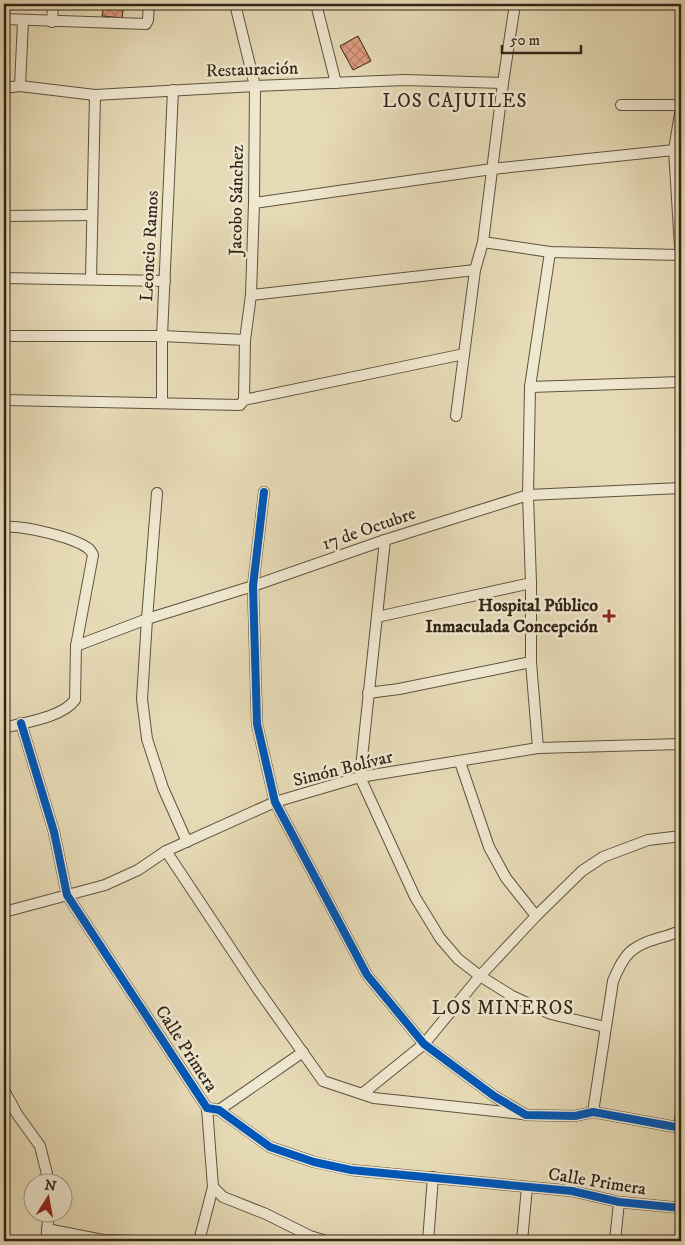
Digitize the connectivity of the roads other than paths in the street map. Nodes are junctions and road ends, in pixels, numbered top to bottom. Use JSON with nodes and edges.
{"nodes":[{"id":1,"x":53,"y":4,"type":"edge"},
{"id":2,"x":149,"y":4,"type":"edge"},
{"id":3,"x":235,"y":4,"type":"edge"},
{"id":4,"x":316,"y":4,"type":"edge"},
{"id":5,"x":516,"y":4,"type":"edge"},
{"id":6,"x":4,"y":19,"type":"edge"},
{"id":7,"x":23,"y":21,"type":"junction"},
{"id":8,"x":52,"y":22,"type":"junction"},
{"id":9,"x":336,"y":83,"type":"junction"},
{"id":10,"x":503,"y":83,"type":"junction"},
{"id":11,"x":20,"y":86,"type":"junction"},
{"id":12,"x":255,"y":86,"type":"junction"},
{"id":13,"x":4,"y":88,"type":"edge"},
{"id":14,"x":173,"y":90,"type":"junction"},
{"id":15,"x":95,"y":95,"type":"junction"},
{"id":16,"x":621,"y":105,"type":"dead end"},
{"id":17,"x":681,"y":106,"type":"edge"},
{"id":18,"x":674,"y":150,"type":"junction"},
{"id":19,"x":492,"y":169,"type":"junction"},
{"id":20,"x":254,"y":203,"type":"junction"},
{"id":21,"x":92,"y":215,"type":"junction"},
{"id":22,"x":4,"y":216,"type":"edge"},
{"id":23,"x":483,"y":242,"type":"junction"},
{"id":24,"x":550,"y":252,"type":"junction"},
{"id":25,"x":681,"y":259,"type":"edge"},
{"id":26,"x":475,"y":270,"type":"junction"},
{"id":27,"x":4,"y":278,"type":"edge"},
{"id":28,"x":90,"y":279,"type":"junction"},
{"id":29,"x":165,"y":281,"type":"junction"},
{"id":30,"x":251,"y":295,"type":"junction"},
{"id":31,"x":4,"y":336,"type":"edge"},
{"id":32,"x":162,"y":336,"type":"junction"},
{"id":33,"x":245,"y":340,"type":"junction"},
{"id":34,"x":464,"y":354,"type":"junction"},
{"id":35,"x":681,"y":382,"type":"edge"},
{"id":36,"x":530,"y":387,"type":"junction"},
{"id":37,"x":4,"y":400,"type":"edge"},
{"id":38,"x":244,"y":400,"type":"junction"},
{"id":39,"x":162,"y":403,"type":"junction"},
{"id":40,"x":456,"y":416,"type":"dead end"},
{"id":41,"x":681,"y":488,"type":"edge"},
{"id":42,"x":264,"y":492,"type":"dead end"},
{"id":43,"x":157,"y":493,"type":"dead end"},
{"id":44,"x":528,"y":495,"type":"junction"},
{"id":45,"x":4,"y":527,"type":"edge"},
{"id":46,"x":385,"y":540,"type":"junction"},
{"id":47,"x":531,"y":583,"type":"junction"},
{"id":48,"x":252,"y":586,"type":"junction"},
{"id":49,"x":377,"y":617,"type":"junction"},
{"id":50,"x":147,"y":619,"type":"junction"},
{"id":51,"x":76,"y":646,"type":"junction"},
{"id":52,"x":531,"y":662,"type":"junction"},
{"id":53,"x":368,"y":693,"type":"junction"},
{"id":54,"x":21,"y":723,"type":"junction"},
{"id":55,"x":4,"y":728,"type":"edge"},
{"id":56,"x":681,"y":744,"type":"edge"},
{"id":57,"x":538,"y":748,"type":"junction"},
{"id":58,"x":460,"y":762,"type":"junction"},
{"id":59,"x":360,"y":777,"type":"junction"},
{"id":60,"x":275,"y":802,"type":"junction"},
{"id":61,"x":681,"y":836,"type":"edge"},
{"id":62,"x":187,"y":842,"type":"junction"},
{"id":63,"x":166,"y":851,"type":"junction"},
{"id":64,"x":67,"y":894,"type":"junction"},
{"id":65,"x":4,"y":912,"type":"edge"},
{"id":66,"x":536,"y":916,"type":"junction"},
{"id":67,"x":681,"y":930,"type":"edge"},
{"id":68,"x":480,"y":976,"type":"junction"},
{"id":69,"x":605,"y":1027,"type":"junction"},
{"id":70,"x":424,"y":1044,"type":"junction"},
{"id":71,"x":303,"y":1052,"type":"junction"},
{"id":72,"x":4,"y":1090,"type":"edge"},
{"id":73,"x":362,"y":1094,"type":"junction"},
{"id":74,"x":207,"y":1108,"type":"junction"},
{"id":75,"x":218,"y":1110,"type":"junction"},
{"id":76,"x":592,"y":1112,"type":"junction"},
{"id":77,"x":681,"y":1113,"type":"edge"},
{"id":78,"x":526,"y":1114,"type":"junction"},
{"id":79,"x":680,"y":1128,"type":"edge"},
{"id":80,"x":47,"y":1172,"type":"edge"},
{"id":81,"x":434,"y":1177,"type":"junction"},
{"id":82,"x":213,"y":1187,"type":"junction"},
{"id":83,"x":527,"y":1187,"type":"junction"},
{"id":84,"x":4,"y":1189,"type":"edge"},
{"id":85,"x":4,"y":1197,"type":"edge"},
{"id":86,"x":619,"y":1202,"type":"junction"},
{"id":87,"x":681,"y":1208,"type":"edge"},
{"id":88,"x":48,"y":1222,"type":"edge"},
{"id":89,"x":47,"y":1229,"type":"junction"},
{"id":90,"x":46,"y":1241,"type":"edge"},
{"id":91,"x":137,"y":1241,"type":"edge"},
{"id":92,"x":200,"y":1241,"type":"edge"},
{"id":93,"x":326,"y":1241,"type":"edge"},
{"id":94,"x":428,"y":1241,"type":"edge"},
{"id":95,"x":522,"y":1241,"type":"edge"},
{"id":96,"x":615,"y":1241,"type":"edge"}],
"edges":[{"from":1,"to":8,"type":"street"},
{"from":2,"to":8,"type":"street"},
{"from":3,"to":12,"type":"street","name":"Jacobo Sánchez"},
{"from":4,"to":9,"type":"street"},
{"from":5,"to":10,"type":"street"},
{"from":6,"to":7,"type":"street"},
{"from":7,"to":8,"type":"street"},
{"from":7,"to":11,"type":"street"},
{"from":9,"to":10,"type":"street","name":"Restauración"},
{"from":9,"to":12,"type":"street","name":"Restauración"},
{"from":10,"to":19,"type":"street"},
{"from":11,"to":13,"type":"street","name":"Restauración"},
{"from":11,"to":15,"type":"street","name":"Restauración"},
{"from":12,"to":14,"type":"street","name":"Restauración"},
{"from":12,"to":20,"type":"street","name":"Jacobo Sánchez"},
{"from":14,"to":15,"type":"street","name":"Restauración"},
{"from":14,"to":29,"type":"street","name":"Leoncio Ramos"},
{"from":15,"to":21,"type":"street"},
{"from":16,"to":17,"type":"street"},
{"from":17,"to":18,"type":"street"},
{"from":18,"to":19,"type":"street"},
{"from":18,"to":25,"type":"street"},
{"from":19,"to":20,"type":"street"},
{"from":19,"to":23,"type":"street"},
{"from":20,"to":30,"type":"street","name":"Jacobo Sánchez"},
{"from":21,"to":22,"type":"street"},
{"from":21,"to":28,"type":"street"},
{"from":23,"to":24,"type":"street"},
{"from":23,"to":26,"type":"street"},
{"from":24,"to":25,"type":"street"},
{"from":24,"to":36,"type":"street"},
{"from":26,"to":30,"type":"street"},
{"from":26,"to":34,"type":"street"},
{"from":27,"to":28,"type":"street"},
{"from":28,"to":29,"type":"street"},
{"from":29,"to":32,"type":"street","name":"Leoncio Ramos"},
{"from":30,"to":33,"type":"street","name":"Jacobo Sánchez"},
{"from":31,"to":32,"type":"street"},
{"from":32,"to":33,"type":"street"},
{"from":32,"to":39,"type":"street","name":"Leoncio Ramos"},
{"from":33,"to":38,"type":"street","name":"Jacobo Sánchez"},
{"from":34,"to":38,"type":"street"},
{"from":34,"to":40,"type":"street"},
{"from":35,"to":36,"type":"street"},
{"from":36,"to":44,"type":"street"},
{"from":37,"to":39,"type":"street"},
{"from":38,"to":39,"type":"street"},
{"from":41,"to":44,"type":"street","name":"17 de Octubre"},
{"from":42,"to":48,"type":"street"},
{"from":43,"to":50,"type":"street"},
{"from":44,"to":46,"type":"street","name":"17 de Octubre"},
{"from":44,"to":47,"type":"street"},
{"from":45,"to":51,"type":"street"},
{"from":46,"to":48,"type":"street","name":"17 de Octubre"},
{"from":46,"to":49,"type":"street"},
{"from":47,"to":49,"type":"street"},
{"from":47,"to":52,"type":"street"},
{"from":48,"to":50,"type":"street","name":"17 de Octubre"},
{"from":48,"to":60,"type":"street"},
{"from":49,"to":53,"type":"street"},
{"from":50,"to":51,"type":"street","name":"17 de Octubre"},
{"from":50,"to":62,"type":"street"},
{"from":51,"to":54,"type":"street"},
{"from":52,"to":53,"type":"street"},
{"from":52,"to":57,"type":"street"},
{"from":53,"to":59,"type":"street"},
{"from":54,"to":55,"type":"street"},
{"from":54,"to":64,"type":"street","name":"Calle Primera"},
{"from":56,"to":57,"type":"street","name":"Simón Bolívar"},
{"from":57,"to":58,"type":"street","name":"Simón Bolívar"},
{"from":58,"to":59,"type":"street","name":"Simón Bolívar"},
{"from":58,"to":66,"type":"street"},
{"from":59,"to":60,"type":"street","name":"Simón Bolívar"},
{"from":59,"to":68,"type":"street"},
{"from":60,"to":62,"type":"street","name":"Simón Bolívar"},
{"from":60,"to":70,"type":"street"},
{"from":61,"to":66,"type":"street"},
{"from":62,"to":63,"type":"street","name":"Simón Bolívar"},
{"from":63,"to":64,"type":"street","name":"Simón Bolívar"},
{"from":63,"to":71,"type":"street"},
{"from":64,"to":65,"type":"street","name":"Simón Bolívar"},
{"from":64,"to":74,"type":"street","name":"Calle Primera"},
{"from":66,"to":68,"type":"street"},
{"from":67,"to":69,"type":"street"},
{"from":68,"to":69,"type":"street"},
{"from":68,"to":70,"type":"street"},
{"from":69,"to":76,"type":"street"},
{"from":70,"to":73,"type":"street"},
{"from":70,"to":78,"type":"street"},
{"from":71,"to":73,"type":"street"},
{"from":71,"to":75,"type":"street"},
{"from":72,"to":80,"type":"street"},
{"from":73,"to":78,"type":"street"},
{"from":74,"to":75,"type":"street","name":"Calle Primera"},
{"from":74,"to":82,"type":"street"},
{"from":75,"to":81,"type":"street","name":"Calle Primera"},
{"from":76,"to":78,"type":"street"},
{"from":76,"to":79,"type":"street"},
{"from":77,"to":79,"type":"street"},
{"from":81,"to":83,"type":"street","name":"Calle Primera"},
{"from":81,"to":94,"type":"street"},
{"from":82,"to":92,"type":"street"},
{"from":82,"to":93,"type":"street"},
{"from":83,"to":86,"type":"street","name":"Calle Primera"},
{"from":83,"to":95,"type":"street"},
{"from":84,"to":85,"type":"street"},
{"from":86,"to":87,"type":"street","name":"Calle Primera"},
{"from":86,"to":96,"type":"street"},
{"from":88,"to":89,"type":"street"},
{"from":89,"to":90,"type":"street"},
{"from":89,"to":91,"type":"street"}]}
